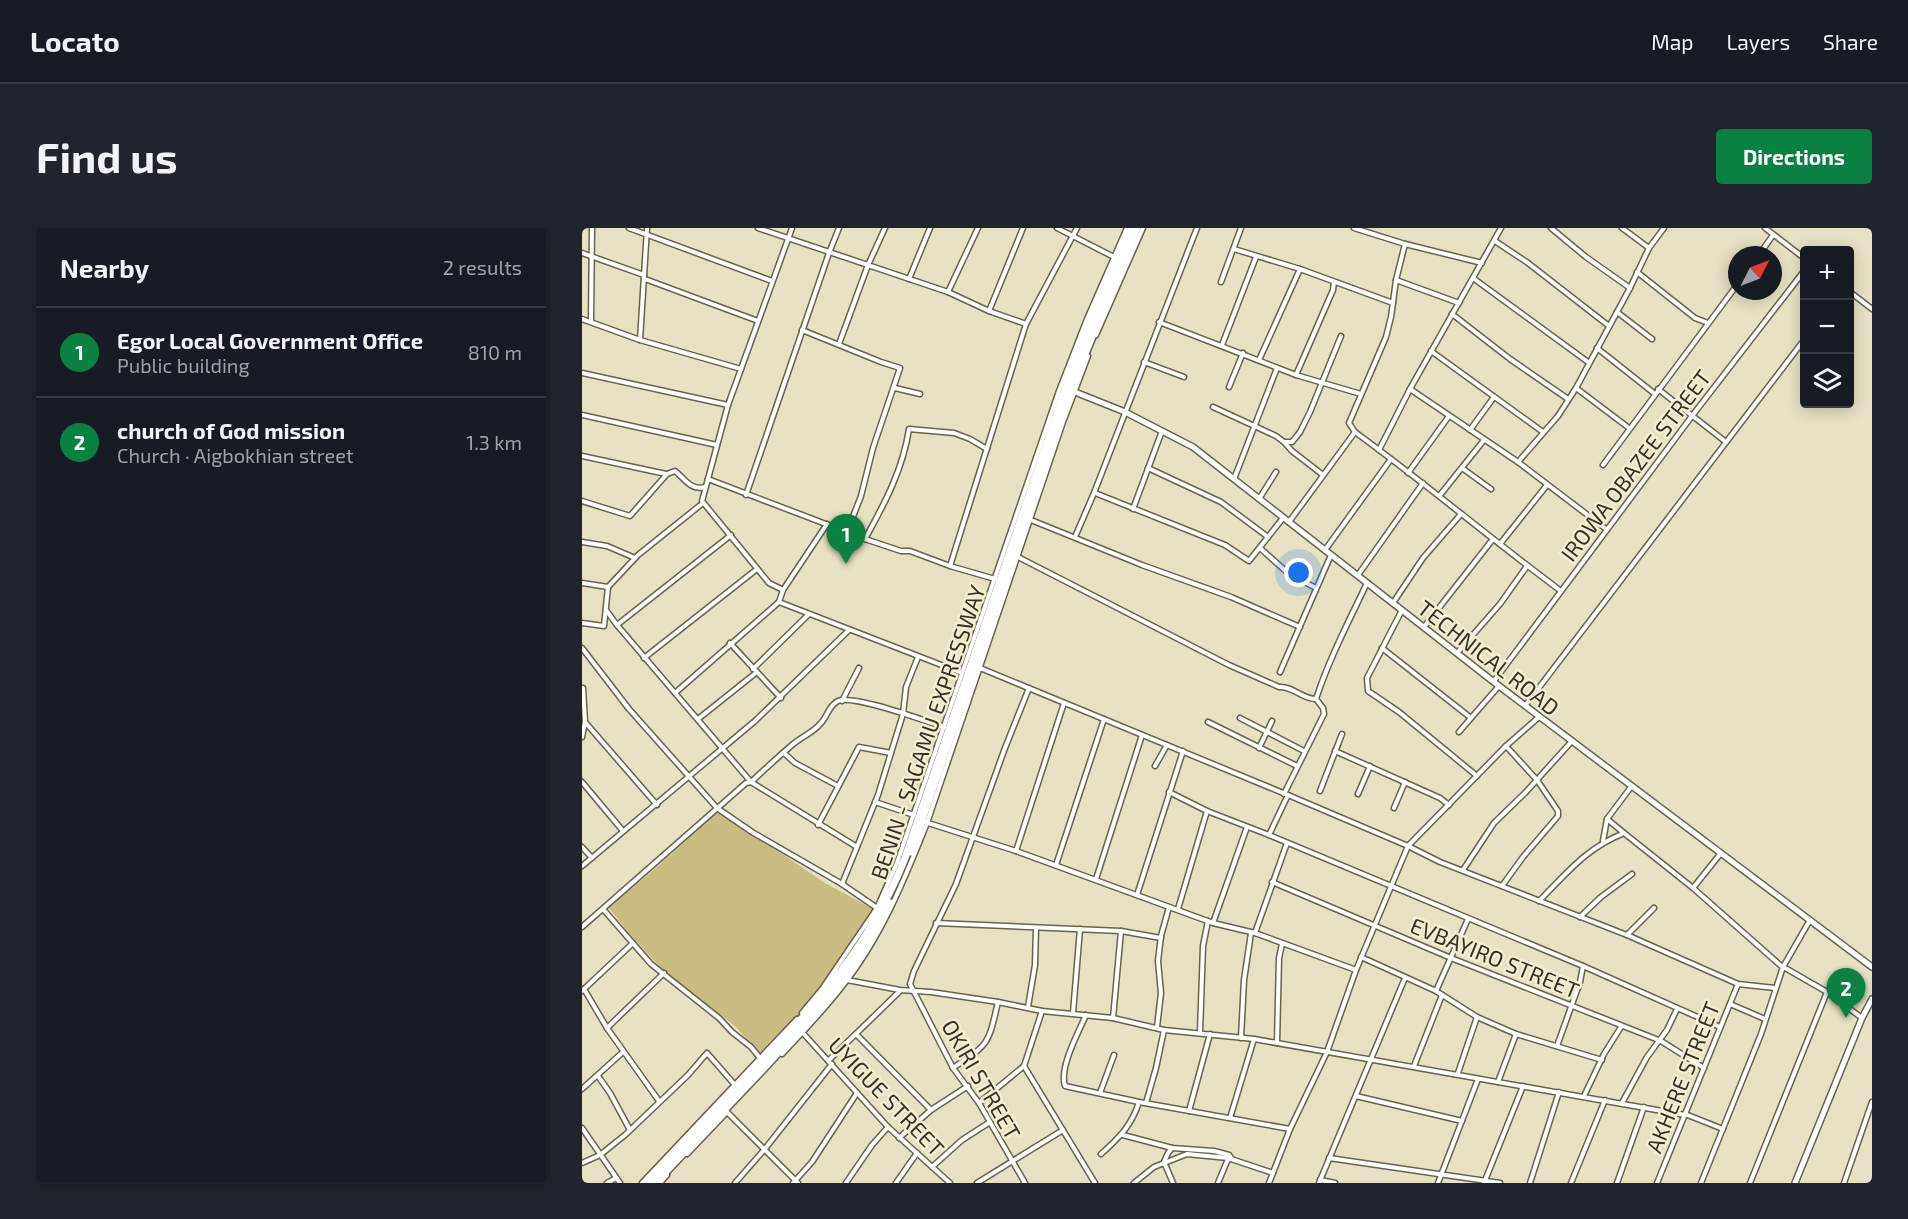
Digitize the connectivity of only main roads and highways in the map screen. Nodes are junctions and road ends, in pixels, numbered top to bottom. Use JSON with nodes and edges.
{"nodes":[{"id":1,"x":1132,"y":228,"type":"edge"},
{"id":2,"x":1137,"y":228,"type":"edge"},
{"id":3,"x":907,"y":858,"type":"junction"},
{"id":4,"x":648,"y":1183,"type":"edge"},
{"id":5,"x":655,"y":1183,"type":"edge"}],
"edges":[{"from":1,"to":3,"type":"highway","name":"BENIN - SAGAMU EXPRESSWAY"},
{"from":2,"to":3,"type":"highway"},
{"from":3,"to":4,"type":"highway","name":"BENIN - SAGAMU EXPRESSWAY"},
{"from":3,"to":5,"type":"highway"}]}
